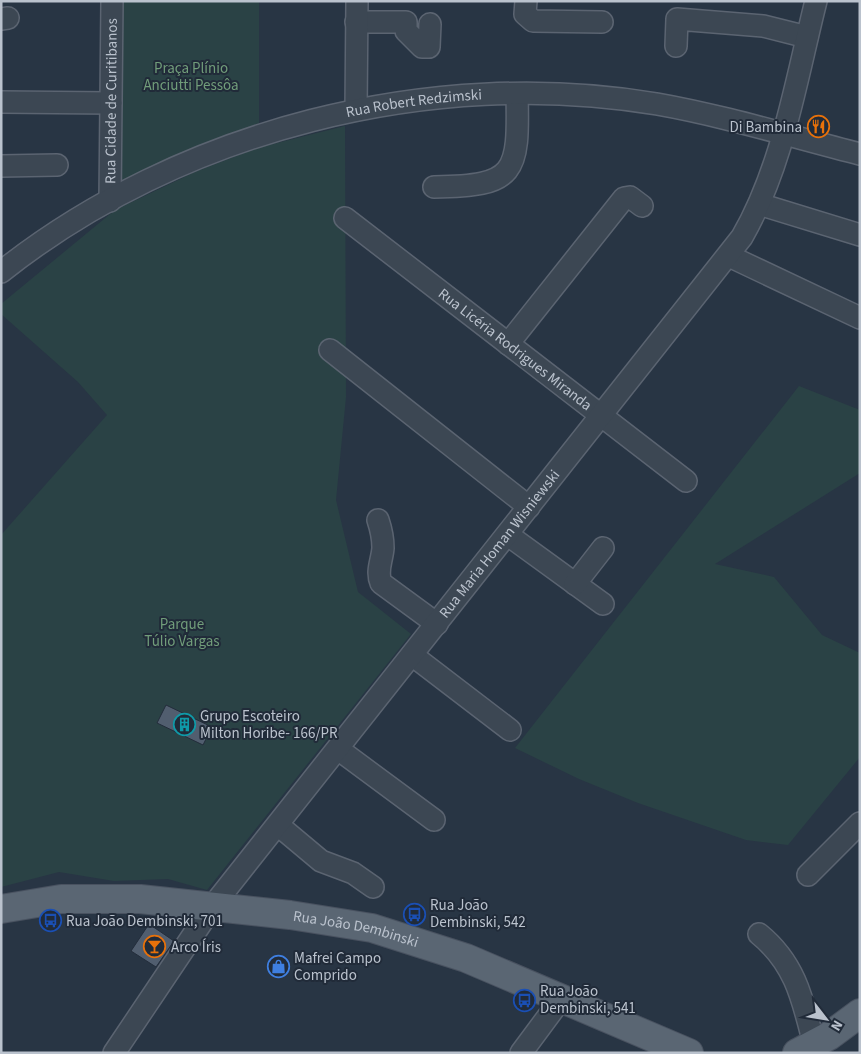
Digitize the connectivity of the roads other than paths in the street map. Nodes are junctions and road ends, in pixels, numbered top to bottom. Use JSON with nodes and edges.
{"nodes":[{"id":1,"x":112,"y":1,"type":"edge"},
{"id":2,"x":526,"y":1,"type":"edge"},
{"id":3,"x":816,"y":1,"type":"edge"},
{"id":4,"x":357,"y":12,"type":"edge"},
{"id":5,"x":602,"y":22,"type":"dead end"},
{"id":6,"x":430,"y":24,"type":"dead end"},
{"id":7,"x":807,"y":37,"type":"junction"},
{"id":8,"x":676,"y":46,"type":"dead end"},
{"id":9,"x":517,"y":94,"type":"junction"},
{"id":10,"x":1,"y":102,"type":"edge"},
{"id":11,"x":111,"y":103,"type":"junction"},
{"id":12,"x":356,"y":110,"type":"junction"},
{"id":13,"x":782,"y":134,"type":"junction"},
{"id":14,"x":860,"y":154,"type":"edge"},
{"id":15,"x":57,"y":165,"type":"dead end"},
{"id":16,"x":1,"y":166,"type":"edge"},
{"id":17,"x":434,"y":187,"type":"dead end"},
{"id":18,"x":110,"y":201,"type":"junction"},
{"id":19,"x":759,"y":204,"type":"junction"},
{"id":20,"x":642,"y":206,"type":"dead end"},
{"id":21,"x":345,"y":218,"type":"dead end"},
{"id":22,"x":860,"y":235,"type":"edge"},
{"id":23,"x":729,"y":256,"type":"junction"},
{"id":24,"x":1,"y":272,"type":"edge"},
{"id":25,"x":860,"y":318,"type":"edge"},
{"id":26,"x":508,"y":344,"type":"junction"},
{"id":27,"x":330,"y":350,"type":"dead end"},
{"id":28,"x":602,"y":416,"type":"junction"},
{"id":29,"x":686,"y":481,"type":"dead end"},
{"id":30,"x":529,"y":508,"type":"junction"},
{"id":31,"x":378,"y":520,"type":"dead end"},
{"id":32,"x":508,"y":535,"type":"junction"},
{"id":33,"x":603,"y":548,"type":"dead end"},
{"id":34,"x":575,"y":584,"type":"junction"},
{"id":35,"x":603,"y":604,"type":"dead end"},
{"id":36,"x":437,"y":624,"type":"junction"},
{"id":37,"x":412,"y":655,"type":"junction"},
{"id":38,"x":510,"y":730,"type":"dead end"},
{"id":39,"x":338,"y":749,"type":"junction"},
{"id":40,"x":434,"y":820,"type":"dead end"},
{"id":41,"x":860,"y":824,"type":"edge"},
{"id":42,"x":278,"y":825,"type":"junction"},
{"id":43,"x":808,"y":875,"type":"dead end"},
{"id":44,"x":373,"y":887,"type":"dead end"},
{"id":45,"x":212,"y":907,"type":"junction"},
{"id":46,"x":3,"y":911,"type":"edge"},
{"id":47,"x":760,"y":934,"type":"dead end"},
{"id":48,"x":561,"y":999,"type":"junction"},
{"id":49,"x":860,"y":1013,"type":"edge"},
{"id":50,"x":806,"y":1049,"type":"edge"},
{"id":51,"x":675,"y":1050,"type":"edge"},
{"id":52,"x":114,"y":1053,"type":"edge"},
{"id":53,"x":521,"y":1053,"type":"edge"}],
"edges":[{"from":1,"to":11,"type":"street","name":"Rua Cidade de Curitibanos"},
{"from":2,"to":5,"type":"street"},
{"from":3,"to":7,"type":"street","name":"Rua Maria Homan Wisniewski"},
{"from":4,"to":6,"type":"street"},
{"from":4,"to":12,"type":"street"},
{"from":7,"to":8,"type":"street"},
{"from":7,"to":13,"type":"street","name":"Rua Maria Homan Wisniewski"},
{"from":9,"to":12,"type":"street","name":"Rua Robert Redzimski"},
{"from":9,"to":13,"type":"street","name":"Rua Robert Redzimski"},
{"from":9,"to":17,"type":"street"},
{"from":10,"to":11,"type":"street"},
{"from":11,"to":18,"type":"street","name":"Rua Cidade de Curitibanos"},
{"from":12,"to":18,"type":"street","name":"Rua Robert Redzimski"},
{"from":13,"to":14,"type":"street","name":"Rua Robert Redzimski"},
{"from":13,"to":19,"type":"street","name":"Rua Maria Homan Wisniewski"},
{"from":15,"to":16,"type":"street"},
{"from":18,"to":24,"type":"street","name":"Rua Robert Redzimski"},
{"from":19,"to":22,"type":"street"},
{"from":19,"to":23,"type":"street","name":"Rua Maria Homan Wisniewski"},
{"from":20,"to":26,"type":"street"},
{"from":21,"to":26,"type":"street","name":"Rua Licéria Rodrigues Miranda"},
{"from":23,"to":25,"type":"street"},
{"from":23,"to":28,"type":"street","name":"Rua Maria Homan Wisniewski"},
{"from":26,"to":28,"type":"street","name":"Rua Licéria Rodrigues Miranda"},
{"from":27,"to":30,"type":"street"},
{"from":28,"to":29,"type":"street","name":"Rua Licéria Rodrigues Miranda"},
{"from":28,"to":30,"type":"street","name":"Rua Maria Homan Wisniewski"},
{"from":30,"to":32,"type":"street","name":"Rua Maria Homan Wisniewski"},
{"from":31,"to":36,"type":"street"},
{"from":32,"to":34,"type":"street"},
{"from":32,"to":36,"type":"street","name":"Rua Maria Homan Wisniewski"},
{"from":33,"to":34,"type":"street"},
{"from":34,"to":35,"type":"street"},
{"from":36,"to":37,"type":"street","name":"Rua Maria Homan Wisniewski"},
{"from":37,"to":38,"type":"street"},
{"from":37,"to":39,"type":"street","name":"Rua Maria Homan Wisniewski"},
{"from":39,"to":40,"type":"street"},
{"from":39,"to":42,"type":"street","name":"Rua Maria Homan Wisniewski"},
{"from":41,"to":43,"type":"street"},
{"from":42,"to":44,"type":"street"},
{"from":42,"to":45,"type":"street","name":"Rua Maria Homan Wisniewski"},
{"from":45,"to":46,"type":"main road","name":"Rua João Dembinski"},
{"from":45,"to":48,"type":"main road","name":"Rua João Dembinski"},
{"from":45,"to":52,"type":"street","name":"Rua Maria Homan Wisniewski"},
{"from":47,"to":50,"type":"street"},
{"from":48,"to":51,"type":"main road","name":"Rua João Dembinski"},
{"from":48,"to":53,"type":"street"},
{"from":49,"to":50,"type":"main road"}]}
